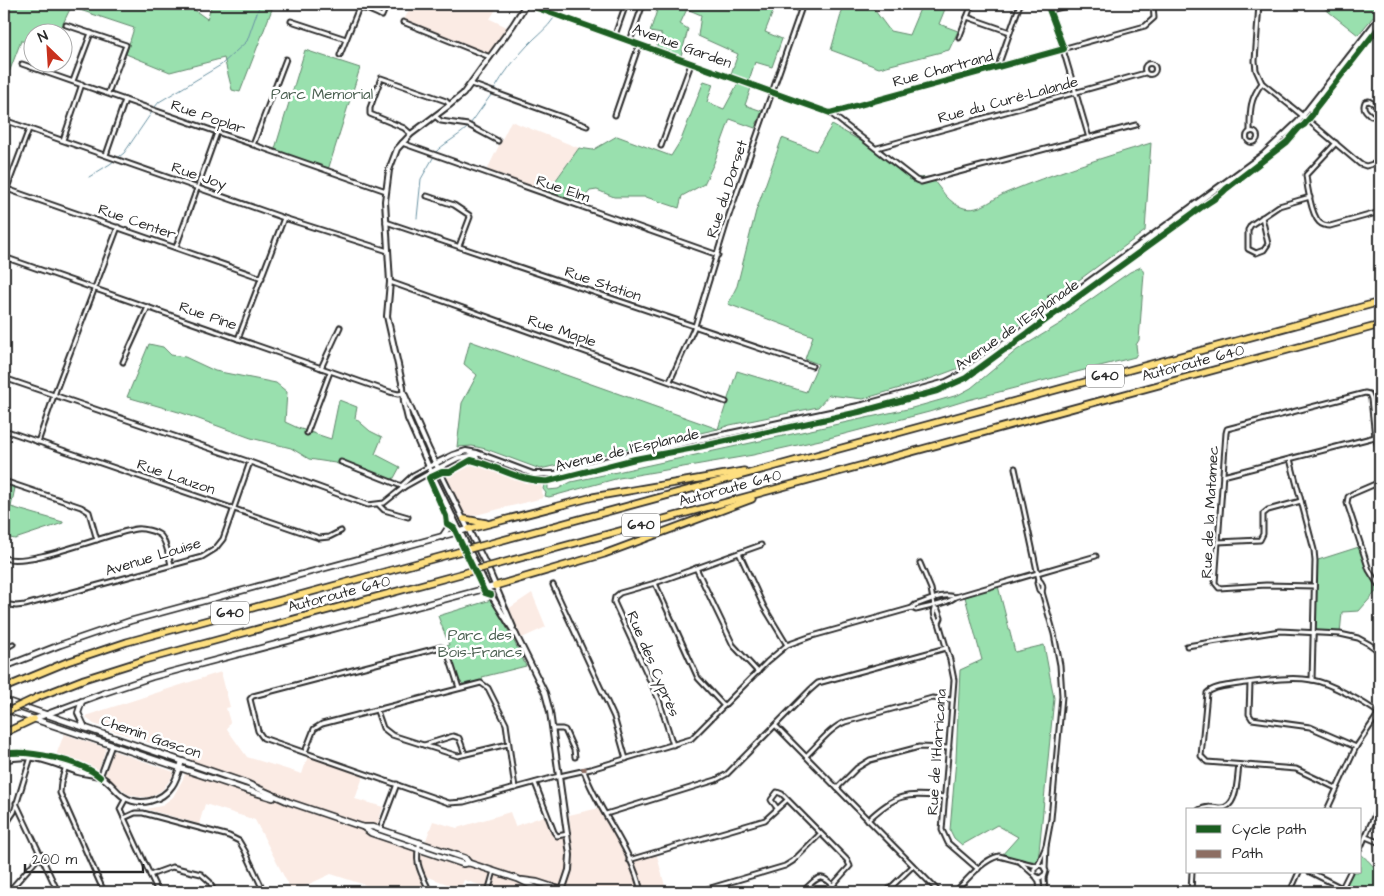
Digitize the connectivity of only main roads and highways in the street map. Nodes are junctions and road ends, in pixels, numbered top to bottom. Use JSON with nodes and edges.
{"nodes":[{"id":1,"x":1380,"y":302,"type":"edge"},
{"id":2,"x":1380,"y":325,"type":"edge"},
{"id":3,"x":770,"y":467,"type":"junction"},
{"id":4,"x":784,"y":486,"type":"junction"},
{"id":5,"x":453,"y":516,"type":"road end"},
{"id":6,"x":464,"y":519,"type":"road end"},
{"id":7,"x":489,"y":524,"type":"junction"},
{"id":8,"x":469,"y":529,"type":"joint"},
{"id":9,"x":442,"y":537,"type":"junction"},
{"id":10,"x":496,"y":586,"type":"joint"},
{"id":11,"x":4,"y":667,"type":"edge"},
{"id":12,"x":5,"y":688,"type":"edge"},
{"id":13,"x":4,"y":700,"type":"edge"},
{"id":14,"x":82,"y":700,"type":"junction"},
{"id":15,"x":4,"y":711,"type":"edge"},
{"id":16,"x":46,"y":714,"type":"junction"},
{"id":17,"x":34,"y":719,"type":"junction"},
{"id":18,"x":85,"y":728,"type":"junction"},
{"id":19,"x":4,"y":733,"type":"edge"},
{"id":20,"x":289,"y":802,"type":"junction"},
{"id":21,"x":363,"y":827,"type":"junction"},
{"id":22,"x":469,"y":863,"type":"junction"},
{"id":23,"x":518,"y":880,"type":"junction"},
{"id":24,"x":544,"y":892,"type":"edge"},
{"id":25,"x":564,"y":892,"type":"edge"}],
"edges":[{"from":1,"to":3,"type":"highway","name":"Autoroute 640","number":"640"},
{"from":2,"to":4,"type":"highway","name":"Autoroute 640","number":"640"},
{"from":3,"to":7,"type":"highway"},
{"from":3,"to":12,"type":"highway","name":"Autoroute 640","number":"640","bridge":true},
{"from":4,"to":10,"type":"highway"},
{"from":4,"to":15,"type":"highway","name":"Autoroute 640","number":"640","bridge":true},
{"from":5,"to":9,"type":"main road"},
{"from":6,"to":7,"type":"highway"},
{"from":7,"to":8,"type":"highway"},
{"from":8,"to":9,"type":"main road"},
{"from":9,"to":11,"type":"main road"},
{"from":10,"to":14,"type":"main road"},
{"from":13,"to":16,"type":"main road","name":"Chemin Gascon"},
{"from":14,"to":16,"type":"main road"},
{"from":14,"to":18,"type":"main road"},
{"from":15,"to":17,"type":"main road","name":"Chemin Gascon"},
{"from":16,"to":17,"type":"main road"},
{"from":16,"to":18,"type":"main road","name":"Chemin Gascon"},
{"from":17,"to":19,"type":"highway"},
{"from":17,"to":20,"type":"main road","name":"Chemin Gascon"},
{"from":18,"to":20,"type":"main road","name":"Chemin Gascon"},
{"from":20,"to":21,"type":"main road","name":"Chemin Gascon"},
{"from":21,"to":22,"type":"main road","name":"Chemin Gascon"},
{"from":21,"to":22,"type":"main road","name":"Chemin Gascon"},
{"from":22,"to":23,"type":"main road","name":"Chemin Gascon"},
{"from":23,"to":24,"type":"main road","name":"Chemin Gascon"},
{"from":23,"to":25,"type":"main road","name":"Chemin Gascon"}]}
